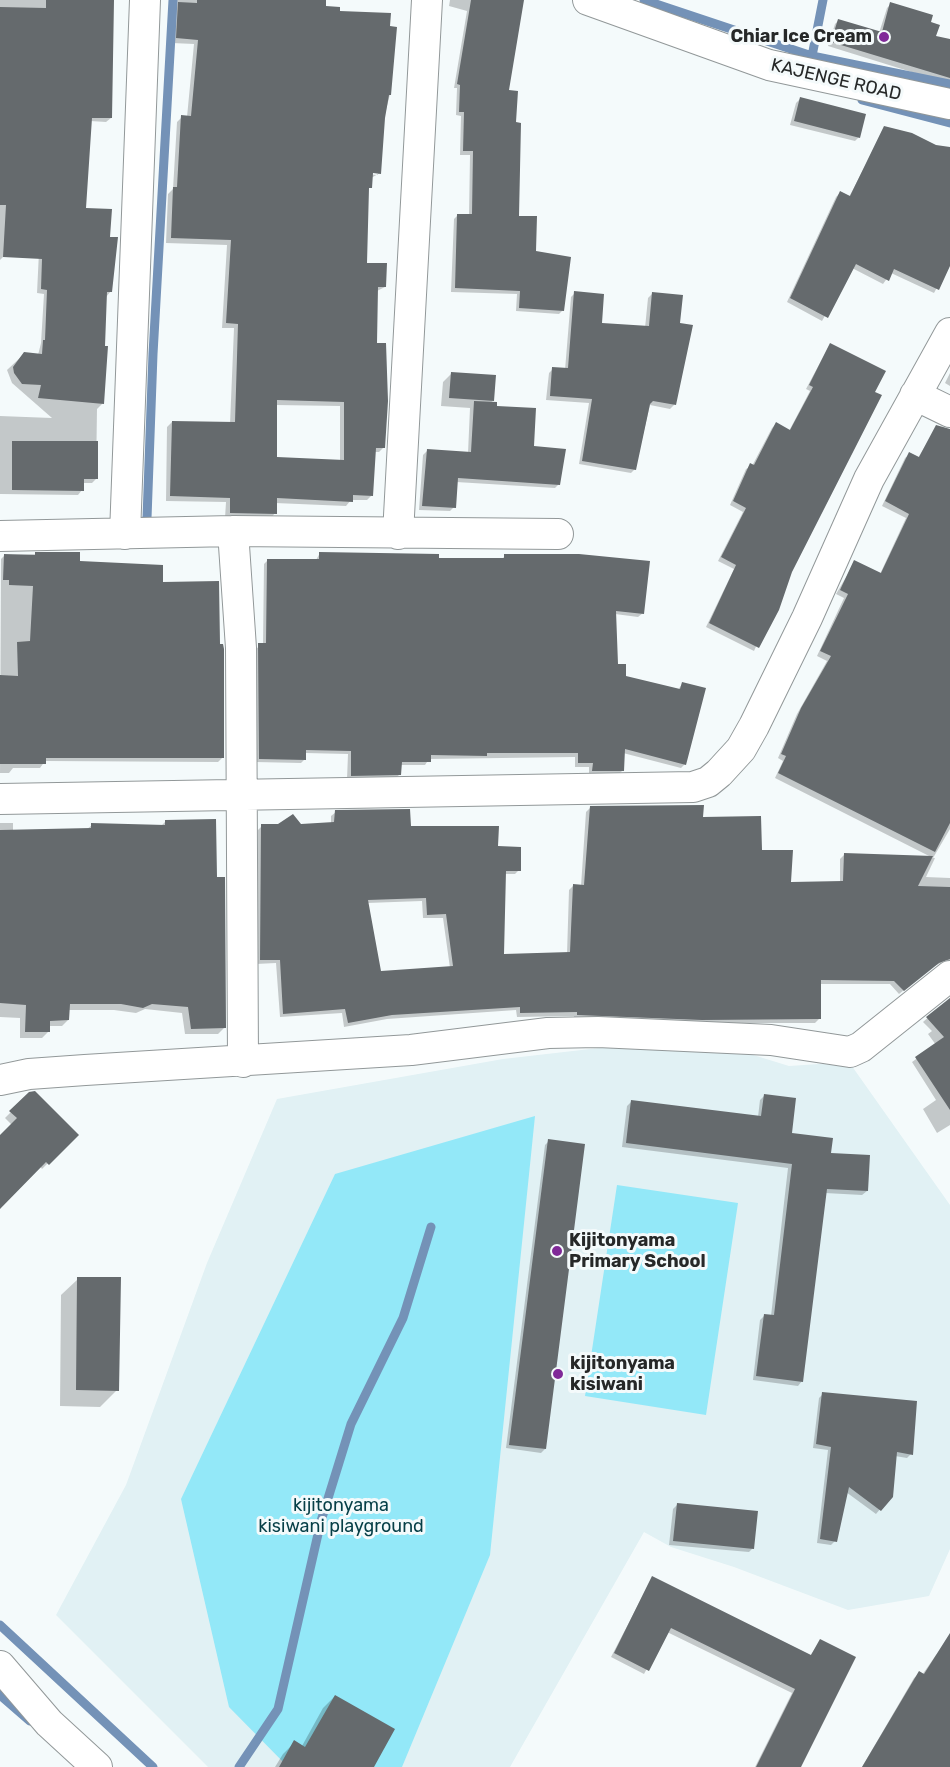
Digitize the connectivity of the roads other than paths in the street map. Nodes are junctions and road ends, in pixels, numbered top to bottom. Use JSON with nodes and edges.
{"nodes":[{"id":1,"x":145,"y":0,"type":"edge"},
{"id":2,"x":427,"y":0,"type":"edge"},
{"id":3,"x":588,"y":0,"type":"edge"},
{"id":4,"x":950,"y":104,"type":"edge"},
{"id":5,"x":950,"y":333,"type":"edge"},
{"id":6,"x":915,"y":395,"type":"junction"},
{"id":7,"x":950,"y":412,"type":"edge"},
{"id":8,"x":232,"y":531,"type":"junction"},
{"id":9,"x":125,"y":534,"type":"junction"},
{"id":10,"x":398,"y":534,"type":"junction"},
{"id":11,"x":558,"y":534,"type":"dead end"},
{"id":12,"x":0,"y":536,"type":"edge"},
{"id":13,"x":243,"y":796,"type":"junction"},
{"id":14,"x":0,"y":799,"type":"edge"},
{"id":15,"x":950,"y":976,"type":"edge"},
{"id":16,"x":243,"y":1062,"type":"junction"},
{"id":17,"x":0,"y":1080,"type":"edge"},
{"id":18,"x":0,"y":1666,"type":"edge"},
{"id":19,"x":97,"y":1767,"type":"edge"}],
"edges":[{"from":1,"to":9,"type":"street"},
{"from":2,"to":10,"type":"street"},
{"from":3,"to":4,"type":"street","name":"KAJENGE ROAD"},
{"from":5,"to":6,"type":"street"},
{"from":6,"to":7,"type":"street"},
{"from":6,"to":13,"type":"street"},
{"from":8,"to":9,"type":"street"},
{"from":8,"to":10,"type":"street"},
{"from":8,"to":13,"type":"street"},
{"from":9,"to":12,"type":"street"},
{"from":10,"to":11,"type":"street"},
{"from":13,"to":14,"type":"street"},
{"from":13,"to":16,"type":"street"},
{"from":15,"to":16,"type":"street"},
{"from":16,"to":17,"type":"street"},
{"from":18,"to":19,"type":"street"}]}
